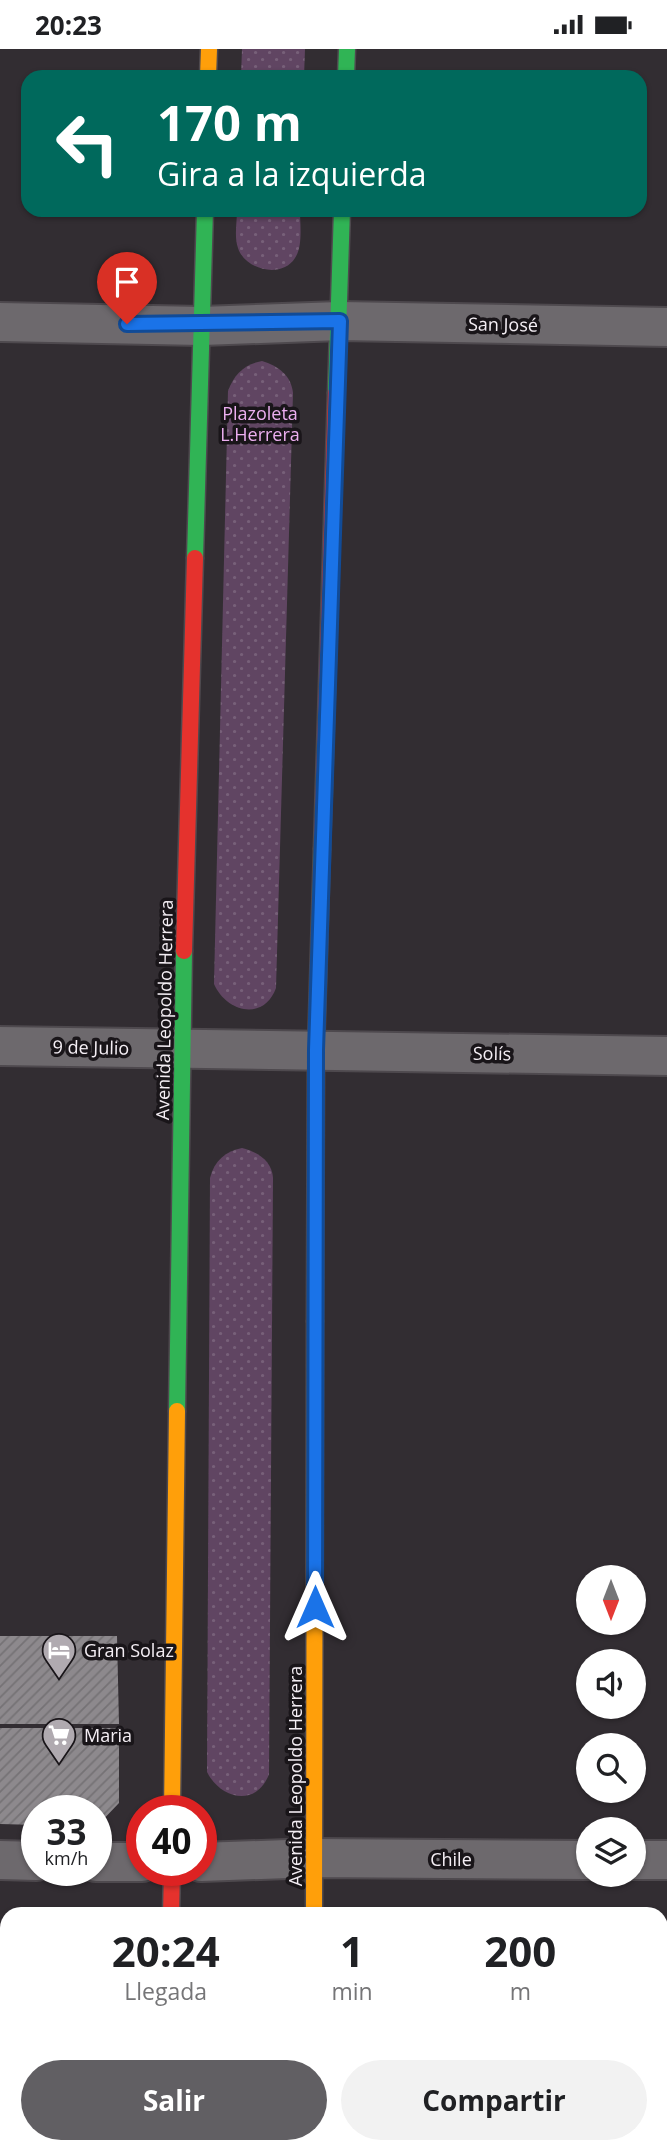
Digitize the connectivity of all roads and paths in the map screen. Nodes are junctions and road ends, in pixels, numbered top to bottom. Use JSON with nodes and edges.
{"nodes":[{"id":1,"x":209,"y":49,"type":"edge"},
{"id":2,"x":346,"y":49,"type":"edge"},
{"id":3,"x":208,"y":70,"type":"edge"},
{"id":4,"x":346,"y":70,"type":"edge"},
{"id":5,"x":205,"y":217,"type":"edge"},
{"id":6,"x":342,"y":217,"type":"edge"},
{"id":7,"x":340,"y":321,"type":"junction"},
{"id":8,"x":0,"y":323,"type":"edge"},
{"id":9,"x":202,"y":325,"type":"junction"},
{"id":10,"x":667,"y":327,"type":"edge"},
{"id":11,"x":0,"y":1046,"type":"edge"},
{"id":12,"x":181,"y":1049,"type":"junction"},
{"id":13,"x":316,"y":1050,"type":"junction"},
{"id":14,"x":667,"y":1056,"type":"edge"},
{"id":15,"x":172,"y":1795,"type":"edge"},
{"id":16,"x":315,"y":1858,"type":"junction"},
{"id":17,"x":0,"y":1860,"type":"edge"},
{"id":18,"x":576,"y":1860,"type":"edge"},
{"id":19,"x":646,"y":1860,"type":"edge"},
{"id":20,"x":667,"y":1860,"type":"edge"},
{"id":21,"x":21,"y":1861,"type":"edge"},
{"id":22,"x":217,"y":1861,"type":"edge"},
{"id":23,"x":172,"y":1886,"type":"edge"},
{"id":24,"x":171,"y":1907,"type":"edge"},
{"id":25,"x":314,"y":1907,"type":"edge"}],
"edges":[{"from":1,"to":3,"type":"street"},
{"from":2,"to":4,"type":"street"},
{"from":5,"to":9,"type":"street","name":"Avenida Leopoldo Herrera"},
{"from":6,"to":7,"type":"street","name":"Avenida Leopoldo Herrera"},
{"from":7,"to":9,"type":"street","name":"San José"},
{"from":7,"to":10,"type":"street","name":"San José"},
{"from":7,"to":13,"type":"street","name":"Avenida Leopoldo Herrera"},
{"from":8,"to":9,"type":"street","name":"San José"},
{"from":9,"to":12,"type":"street","name":"Avenida Leopoldo Herrera"},
{"from":11,"to":12,"type":"street","name":"9 de Julio"},
{"from":12,"to":13,"type":"street","name":"9 de Julio"},
{"from":12,"to":15,"type":"street","name":"Avenida Leopoldo Herrera"},
{"from":13,"to":14,"type":"street","name":"Solís"},
{"from":13,"to":16,"type":"street","name":"Avenida Leopoldo Herrera"},
{"from":16,"to":18,"type":"street","name":"Chile"},
{"from":16,"to":22,"type":"street","name":"Chile"},
{"from":16,"to":25,"type":"street","name":"Avenida Leopoldo Herrera"},
{"from":17,"to":21,"type":"street"},
{"from":19,"to":20,"type":"street"},
{"from":23,"to":24,"type":"street"}]}
